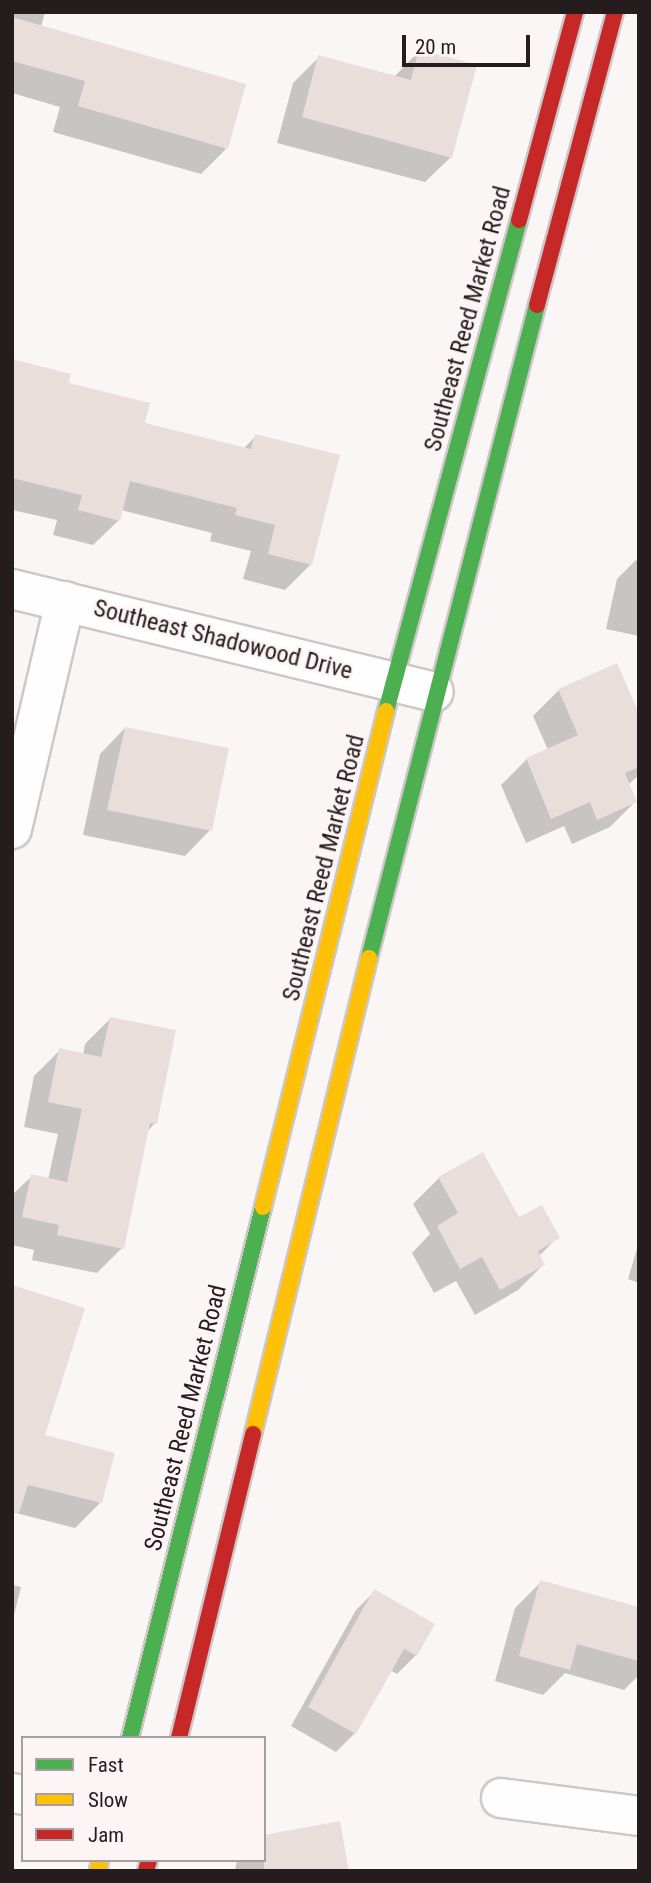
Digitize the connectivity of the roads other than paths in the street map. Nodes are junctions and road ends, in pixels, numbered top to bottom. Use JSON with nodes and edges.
{"nodes":[{"id":1,"x":575,"y":12,"type":"edge"},
{"id":2,"x":615,"y":12,"type":"edge"},
{"id":3,"x":12,"y":589,"type":"edge"},
{"id":4,"x":65,"y":601,"type":"junction"},
{"id":5,"x":394,"y":681,"type":"junction"},
{"id":6,"x":434,"y":692,"type":"junction"},
{"id":7,"x":12,"y":829,"type":"edge"},
{"id":8,"x":130,"y":1736,"type":"edge"},
{"id":9,"x":179,"y":1736,"type":"edge"},
{"id":10,"x":501,"y":1798,"type":"dead end"},
{"id":11,"x":639,"y":1816,"type":"edge"}],
"edges":[{"from":1,"to":5,"type":"main road","name":"Southeast Reed Market Road"},
{"from":2,"to":6,"type":"main road"},
{"from":3,"to":4,"type":"street","name":"Southeast Shadowood Drive"},
{"from":4,"to":5,"type":"street","name":"Southeast Shadowood Drive"},
{"from":4,"to":7,"type":"street"},
{"from":5,"to":6,"type":"street","name":"Southeast Shadowood Drive"},
{"from":5,"to":8,"type":"main road","name":"Southeast Reed Market Road"},
{"from":6,"to":9,"type":"main road"},
{"from":10,"to":11,"type":"street"}]}
